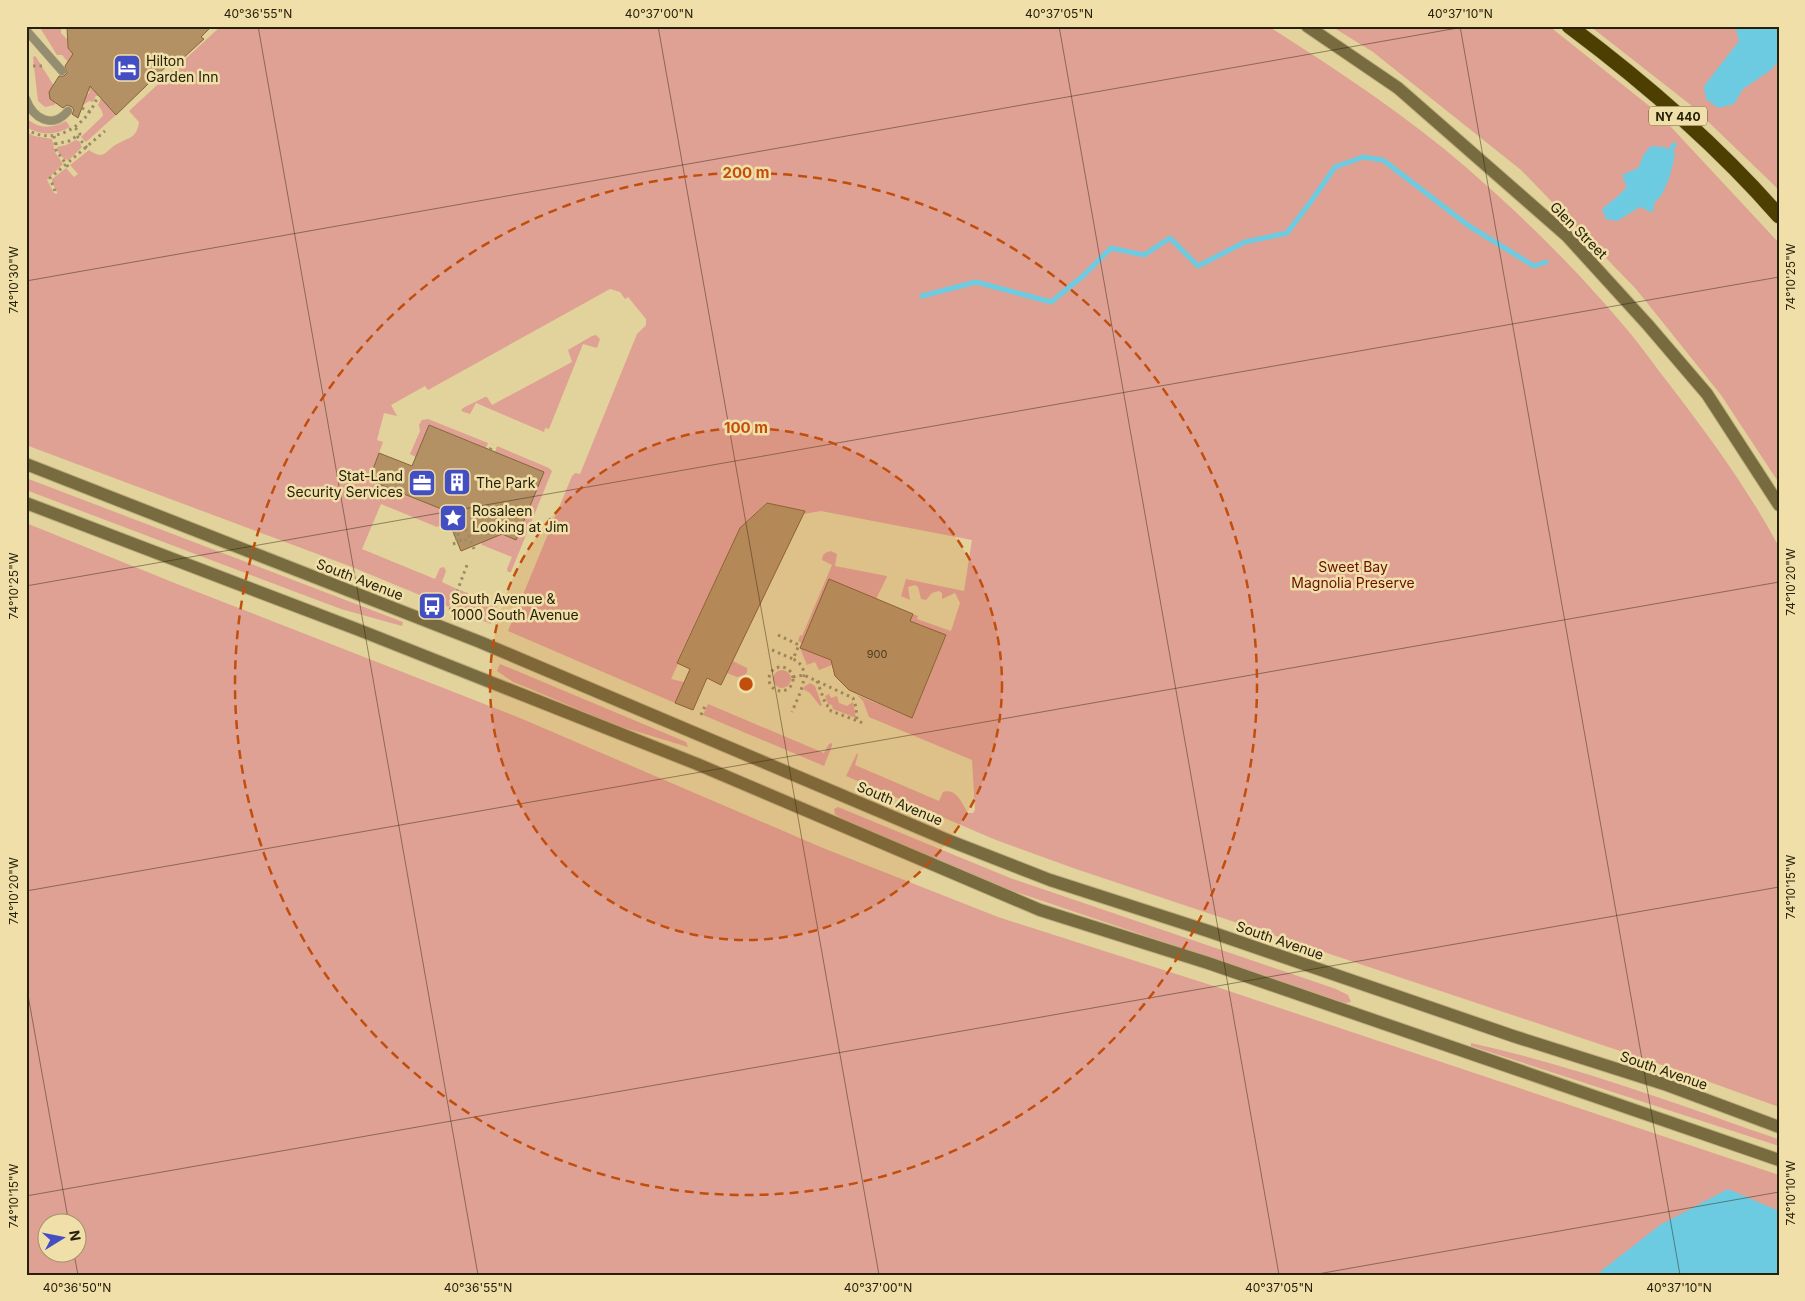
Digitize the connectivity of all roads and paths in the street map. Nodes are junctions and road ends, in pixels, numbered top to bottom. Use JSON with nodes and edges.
{"nodes":[{"id":1,"x":1307,"y":26,"type":"edge"},
{"id":2,"x":1570,"y":26,"type":"edge"},
{"id":3,"x":26,"y":30,"type":"edge"},
{"id":4,"x":33,"y":66,"type":"dead end"},
{"id":5,"x":42,"y":66,"type":"dead end"},
{"id":6,"x":62,"y":71,"type":"dead end"},
{"id":7,"x":98,"y":95,"type":"dead end"},
{"id":8,"x":26,"y":99,"type":"edge"},
{"id":9,"x":82,"y":108,"type":"dead end"},
{"id":10,"x":68,"y":111,"type":"dead end"},
{"id":11,"x":90,"y":112,"type":"junction"},
{"id":12,"x":69,"y":120,"type":"dead end"},
{"id":13,"x":74,"y":127,"type":"junction"},
{"id":14,"x":105,"y":131,"type":"dead end"},
{"id":15,"x":54,"y":136,"type":"dead end"},
{"id":16,"x":77,"y":136,"type":"junction"},
{"id":17,"x":55,"y":144,"type":"junction"},
{"id":18,"x":87,"y":148,"type":"junction"},
{"id":19,"x":68,"y":166,"type":"junction"},
{"id":20,"x":55,"y":191,"type":"dead end"},
{"id":21,"x":1779,"y":216,"type":"edge"},
{"id":22,"x":493,"y":444,"type":"dead end"},
{"id":23,"x":490,"y":450,"type":"dead end"},
{"id":24,"x":26,"y":464,"type":"edge"},
{"id":25,"x":26,"y":503,"type":"edge"},
{"id":26,"x":1779,"y":505,"type":"edge"},
{"id":27,"x":461,"y":517,"type":"dead end"},
{"id":28,"x":470,"y":538,"type":"junction"},
{"id":29,"x":453,"y":544,"type":"dead end"},
{"id":30,"x":474,"y":549,"type":"dead end"},
{"id":31,"x":468,"y":565,"type":"dead end"},
{"id":32,"x":450,"y":610,"type":"dead end"},
{"id":33,"x":778,"y":635,"type":"dead end"},
{"id":34,"x":772,"y":650,"type":"dead end"},
{"id":35,"x":793,"y":659,"type":"junction"},
{"id":36,"x":804,"y":675,"type":"junction"},
{"id":37,"x":793,"y":677,"type":"junction"},
{"id":38,"x":817,"y":681,"type":"junction"},
{"id":39,"x":706,"y":704,"type":"dead end"},
{"id":40,"x":792,"y":712,"type":"dead end"},
{"id":41,"x":701,"y":715,"type":"dead end"},
{"id":42,"x":857,"y":721,"type":"junction"},
{"id":43,"x":863,"y":723,"type":"dead end"},
{"id":44,"x":1779,"y":1127,"type":"edge"},
{"id":45,"x":1779,"y":1160,"type":"edge"}],
"edges":[{"from":1,"to":26,"type":"street","name":"Glen Street"},
{"from":2,"to":21,"type":"highway","number":"NY 440"},
{"from":3,"to":6,"type":"lane"},
{"from":4,"to":5,"type":"path"},
{"from":7,"to":11,"type":"path"},
{"from":8,"to":10,"type":"lane"},
{"from":9,"to":11,"type":"path"},
{"from":11,"to":13,"type":"path"},
{"from":12,"to":13,"type":"path"},
{"from":13,"to":16,"type":"path"},
{"from":14,"to":18,"type":"path"},
{"from":15,"to":17,"type":"path"},
{"from":16,"to":17,"type":"path"},
{"from":16,"to":18,"type":"path"},
{"from":17,"to":19,"type":"path"},
{"from":18,"to":19,"type":"path"},
{"from":19,"to":20,"type":"path"},
{"from":22,"to":23,"type":"path"},
{"from":24,"to":44,"type":"street","name":"South Avenue"},
{"from":25,"to":45,"type":"street"},
{"from":27,"to":28,"type":"path"},
{"from":28,"to":29,"type":"path"},
{"from":28,"to":30,"type":"path"},
{"from":31,"to":32,"type":"path"},
{"from":33,"to":35,"type":"path"},
{"from":34,"to":35,"type":"path"},
{"from":35,"to":36,"type":"path"},
{"from":36,"to":37,"type":"path"},
{"from":36,"to":38,"type":"path"},
{"from":36,"to":40,"type":"path"},
{"from":37,"to":37,"type":"path"},
{"from":38,"to":42,"type":"path"},
{"from":38,"to":42,"type":"path"},
{"from":39,"to":41,"type":"path"},
{"from":42,"to":43,"type":"path"}]}
